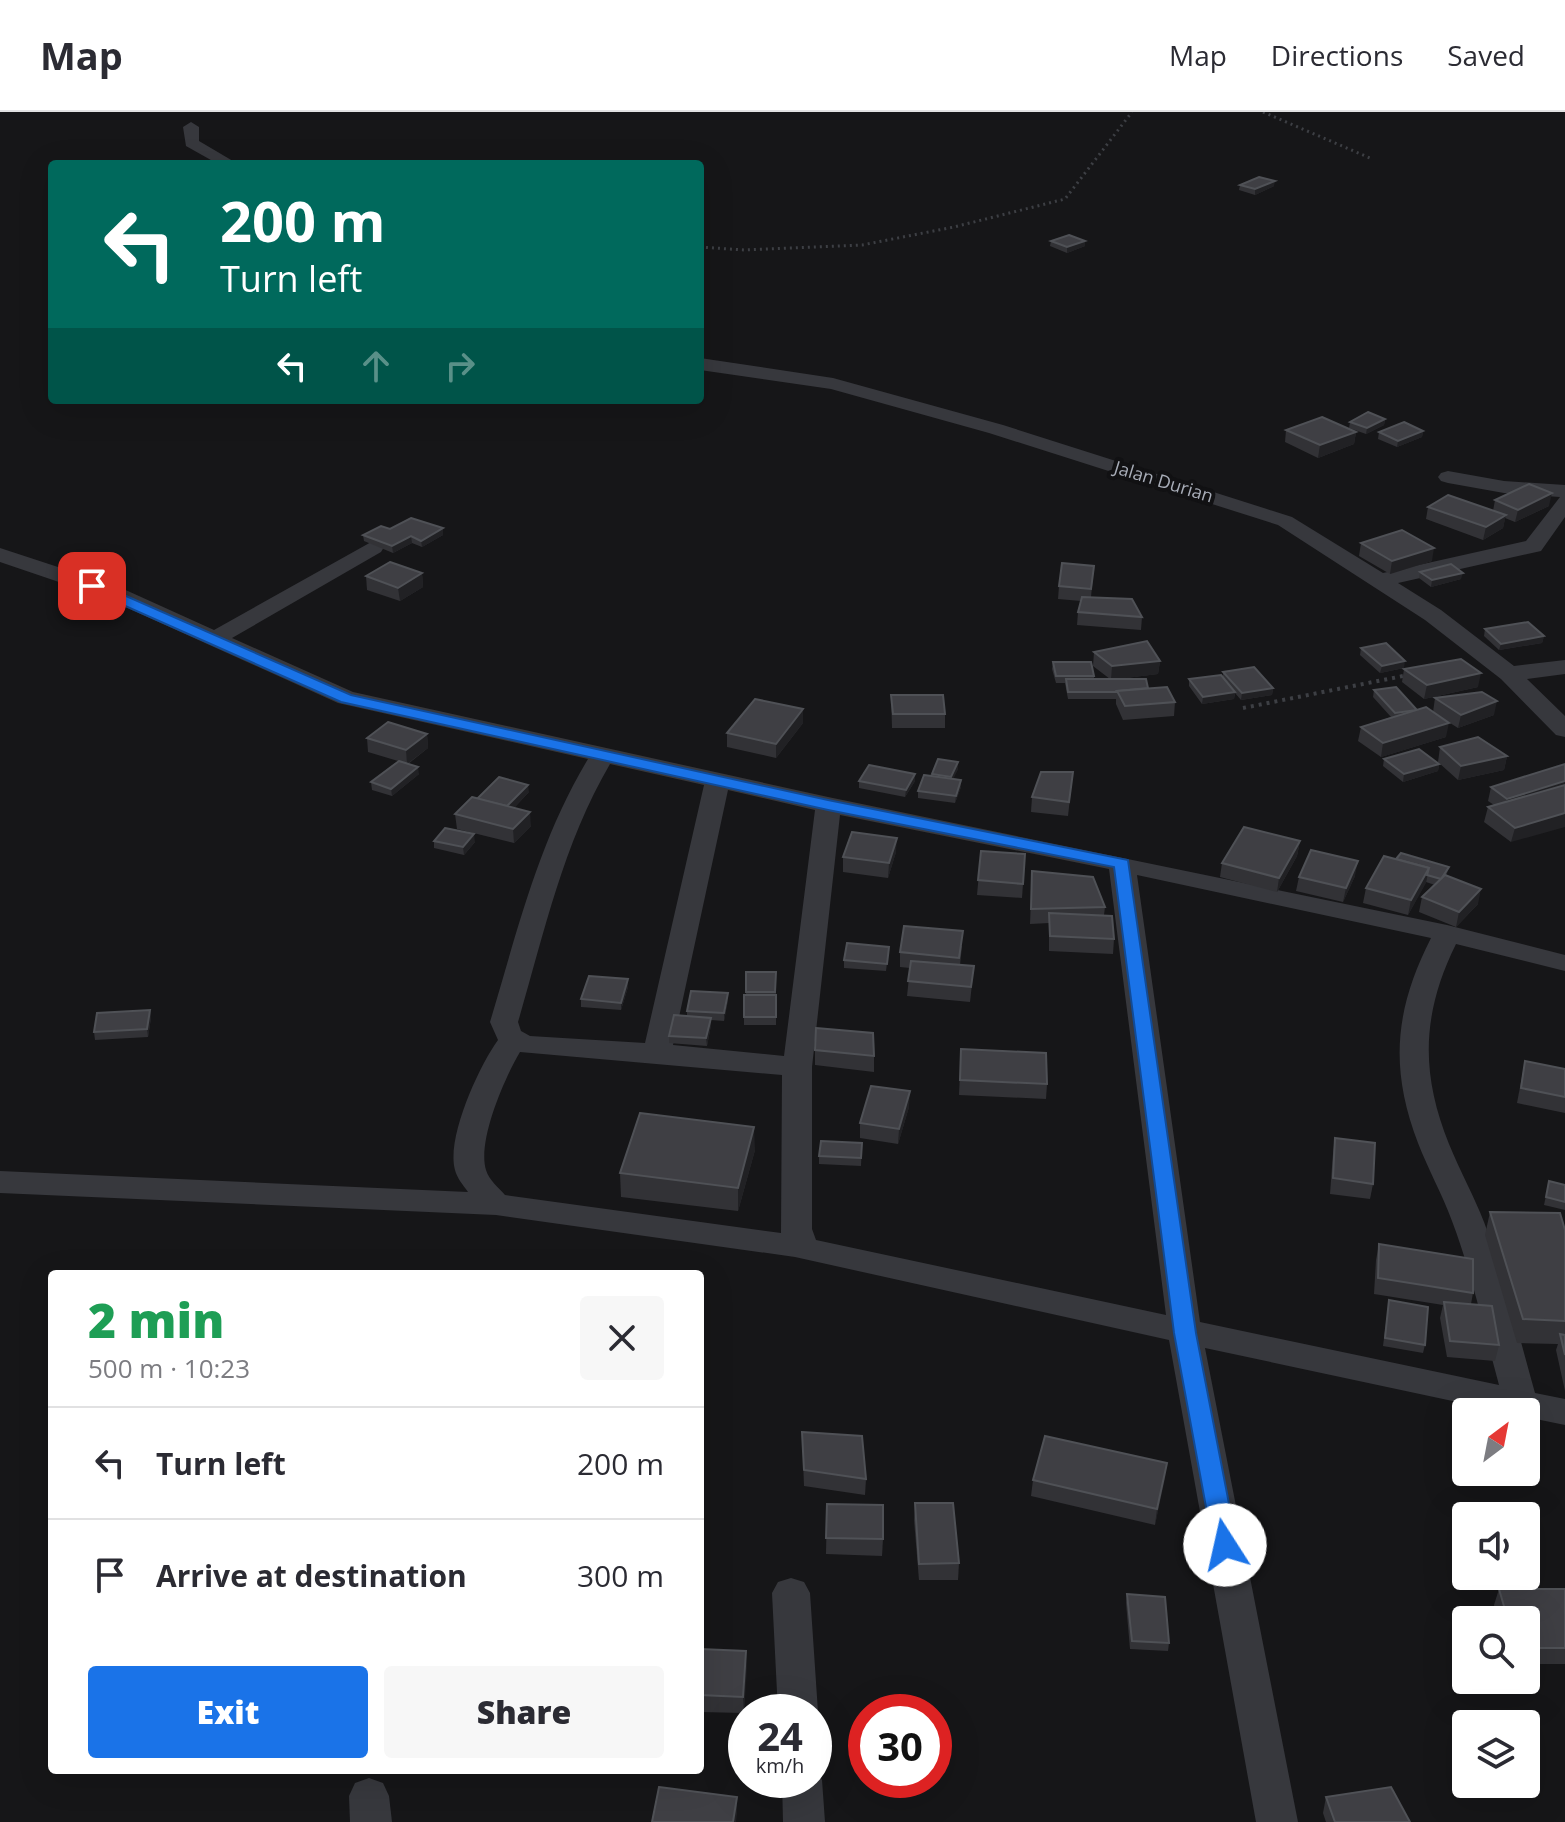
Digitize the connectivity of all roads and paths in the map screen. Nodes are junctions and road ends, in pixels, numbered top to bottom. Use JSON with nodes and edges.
{"nodes":[{"id":1,"x":1132,"y":112,"type":"edge"},
{"id":2,"x":1263,"y":112,"type":"edge"},
{"id":3,"x":191,"y":127,"type":"dead end"},
{"id":4,"x":1370,"y":158,"type":"dead end"},
{"id":5,"x":223,"y":160,"type":"edge"},
{"id":6,"x":704,"y":247,"type":"edge"},
{"id":7,"x":704,"y":365,"type":"edge"},
{"id":8,"x":1448,"y":477,"type":"dead end"},
{"id":9,"x":1565,"y":491,"type":"edge"},
{"id":10,"x":1565,"y":502,"type":"edge"},
{"id":11,"x":373,"y":547,"type":"edge"},
{"id":12,"x":0,"y":555,"type":"edge"},
{"id":13,"x":1383,"y":580,"type":"junction"},
{"id":14,"x":213,"y":640,"type":"junction"},
{"id":15,"x":1565,"y":667,"type":"edge"},
{"id":16,"x":1410,"y":674,"type":"edge"},
{"id":17,"x":1509,"y":674,"type":"junction"},
{"id":18,"x":1243,"y":708,"type":"dead end"},
{"id":19,"x":1565,"y":730,"type":"edge"},
{"id":20,"x":602,"y":756,"type":"junction"},
{"id":21,"x":717,"y":781,"type":"junction"},
{"id":22,"x":828,"y":805,"type":"junction"},
{"id":23,"x":1122,"y":864,"type":"junction"},
{"id":24,"x":1447,"y":933,"type":"junction"},
{"id":25,"x":1565,"y":963,"type":"edge"},
{"id":26,"x":513,"y":1041,"type":"junction"},
{"id":27,"x":657,"y":1053,"type":"junction"},
{"id":28,"x":797,"y":1067,"type":"junction"},
{"id":29,"x":0,"y":1182,"type":"edge"},
{"id":30,"x":496,"y":1204,"type":"junction"},
{"id":31,"x":802,"y":1247,"type":"junction"},
{"id":32,"x":1185,"y":1333,"type":"junction"},
{"id":33,"x":1497,"y":1398,"type":"edge"},
{"id":34,"x":1520,"y":1398,"type":"edge"},
{"id":35,"x":1540,"y":1407,"type":"edge"},
{"id":36,"x":1565,"y":1412,"type":"edge"},
{"id":37,"x":791,"y":1593,"type":"dead end"},
{"id":38,"x":797,"y":1694,"type":"edge"},
{"id":39,"x":803,"y":1798,"type":"edge"},
{"id":40,"x":804,"y":1822,"type":"edge"},
{"id":41,"x":1277,"y":1822,"type":"edge"}],
"edges":[{"from":1,"to":6,"type":"path"},
{"from":2,"to":4,"type":"path"},
{"from":3,"to":5,"type":"street"},
{"from":7,"to":13,"type":"street","name":"Jalan Durian"},
{"from":8,"to":9,"type":"street"},
{"from":10,"to":13,"type":"street"},
{"from":11,"to":14,"type":"street"},
{"from":12,"to":14,"type":"street"},
{"from":13,"to":17,"type":"street","name":"Jalan Durian"},
{"from":14,"to":20,"type":"street"},
{"from":15,"to":17,"type":"street"},
{"from":16,"to":18,"type":"path"},
{"from":17,"to":19,"type":"street","name":"Jalan Durian"},
{"from":20,"to":21,"type":"street"},
{"from":20,"to":26,"type":"street"},
{"from":21,"to":22,"type":"street"},
{"from":21,"to":27,"type":"street"},
{"from":22,"to":23,"type":"street"},
{"from":22,"to":28,"type":"street"},
{"from":23,"to":24,"type":"street"},
{"from":23,"to":32,"type":"street"},
{"from":24,"to":25,"type":"street"},
{"from":24,"to":34,"type":"street"},
{"from":26,"to":27,"type":"street"},
{"from":26,"to":30,"type":"street"},
{"from":27,"to":28,"type":"street"},
{"from":28,"to":31,"type":"street"},
{"from":29,"to":30,"type":"street"},
{"from":30,"to":31,"type":"street"},
{"from":31,"to":32,"type":"street"},
{"from":32,"to":33,"type":"street"},
{"from":32,"to":41,"type":"street"},
{"from":35,"to":36,"type":"street"},
{"from":37,"to":38,"type":"street"},
{"from":39,"to":40,"type":"street"}]}
